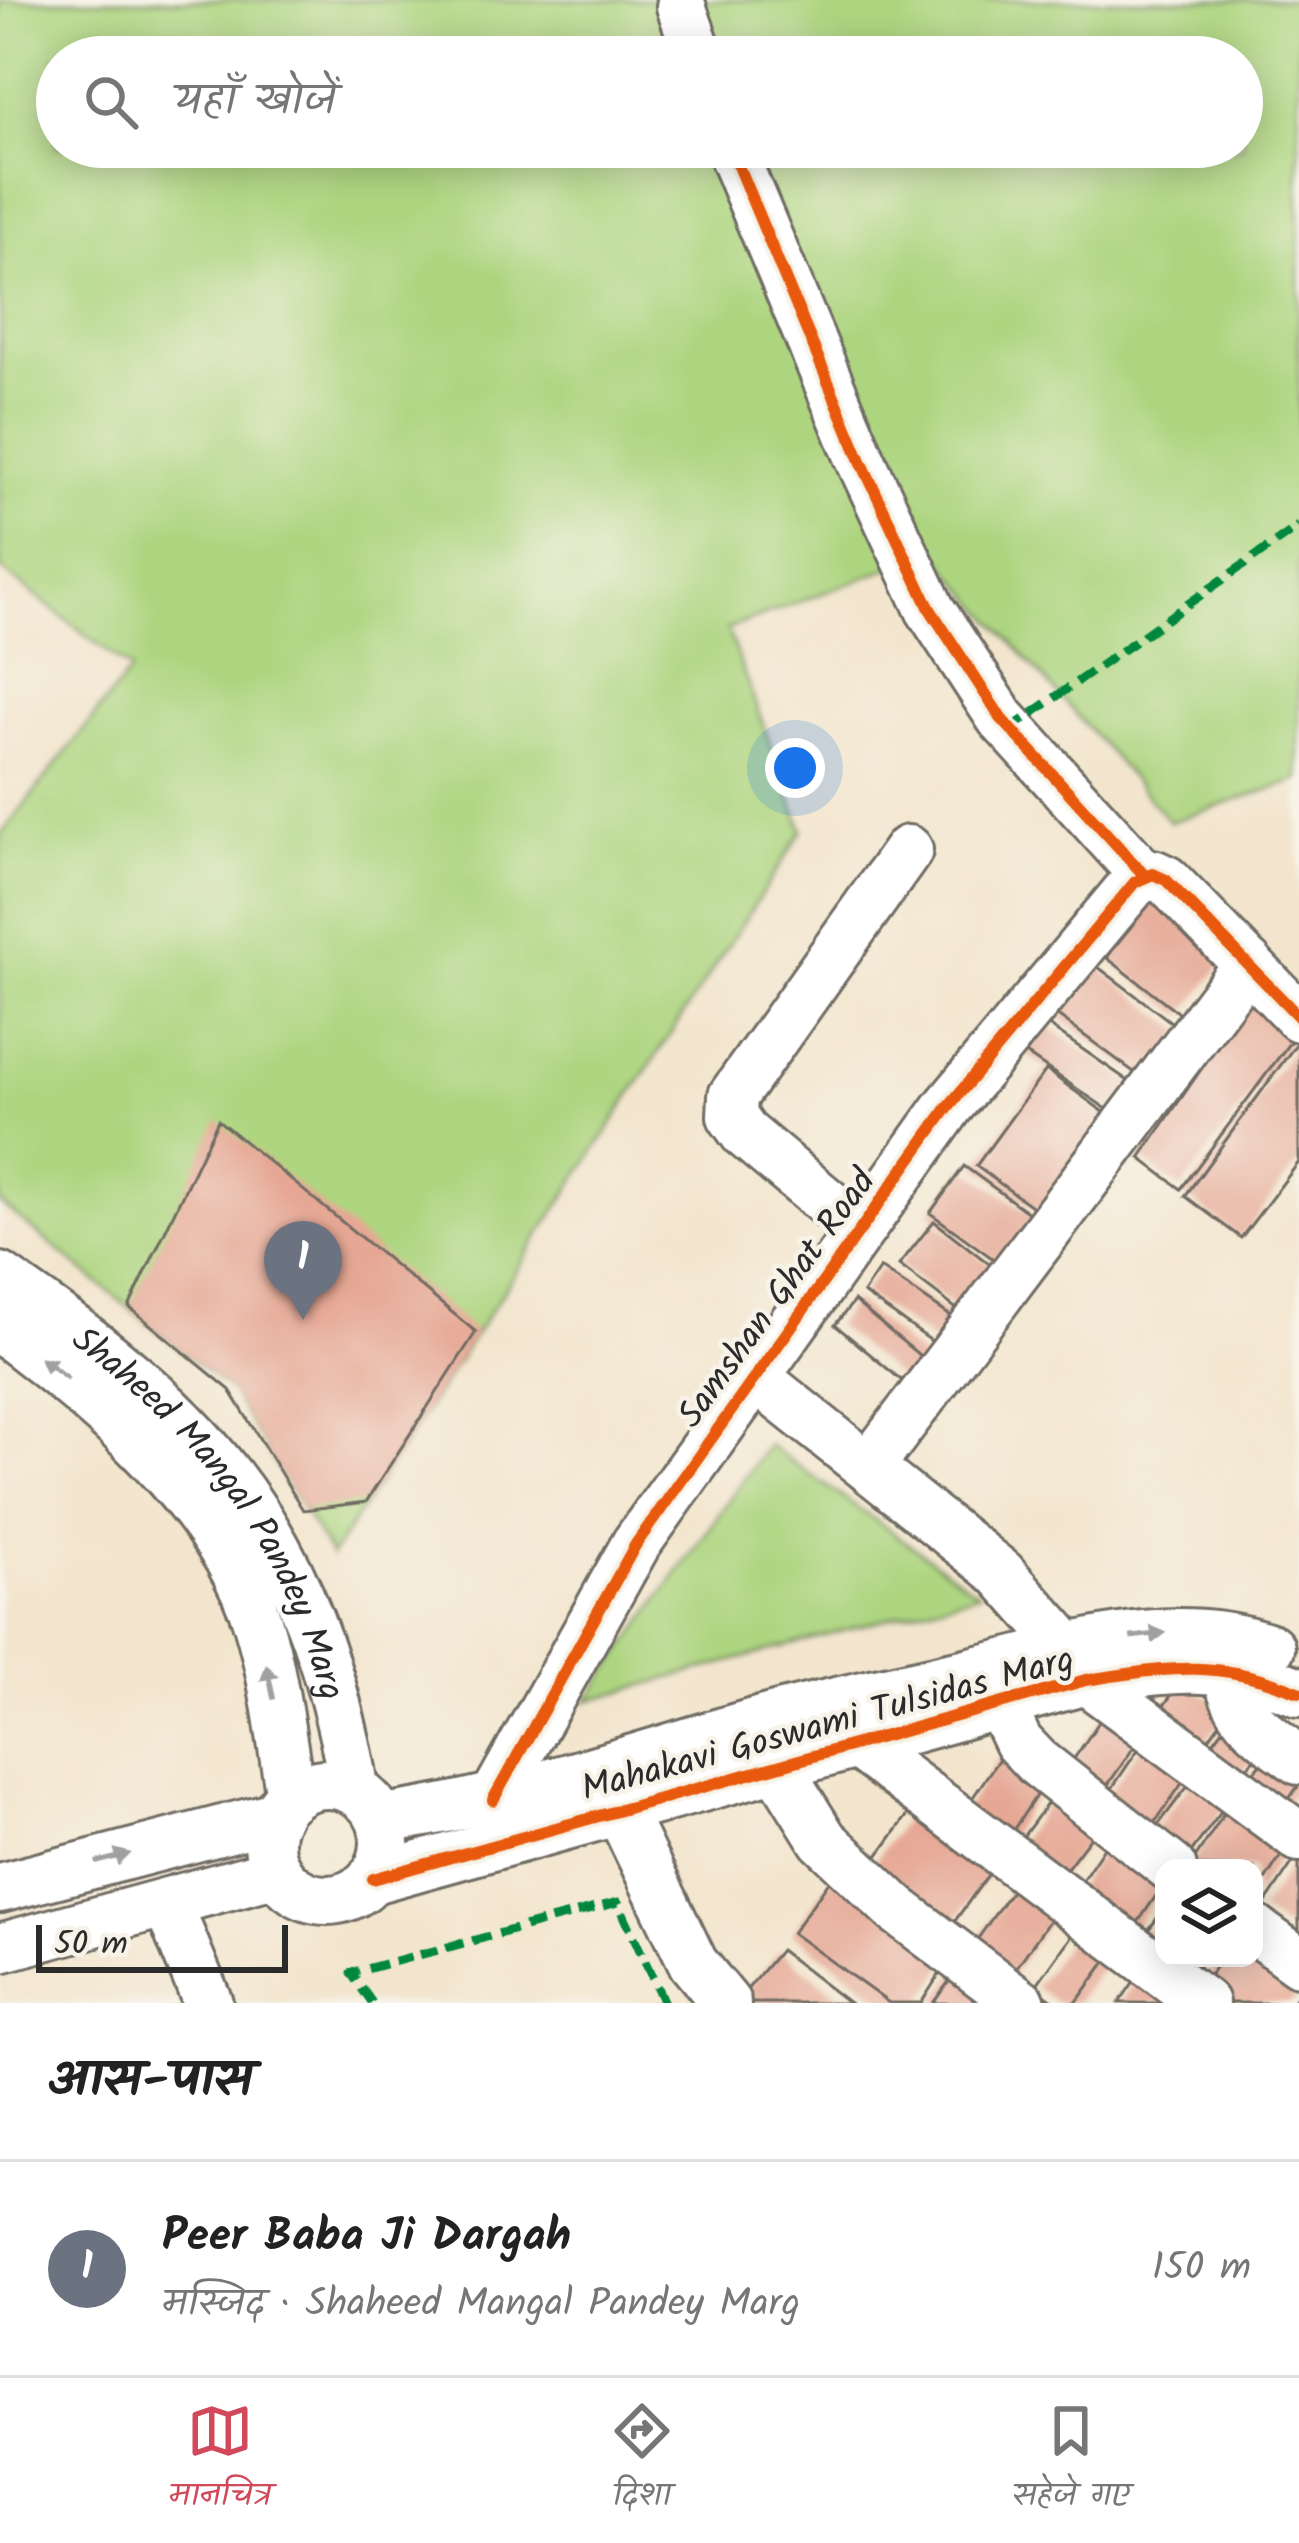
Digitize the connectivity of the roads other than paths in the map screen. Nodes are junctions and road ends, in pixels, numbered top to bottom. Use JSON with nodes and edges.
{"nodes":[{"id":1,"x":681,"y":6,"type":"dead end"},
{"id":2,"x":692,"y":36,"type":"edge"},
{"id":3,"x":739,"y":168,"type":"edge"},
{"id":4,"x":908,"y":850,"type":"dead end"},
{"id":5,"x":1153,"y":876,"type":"junction"},
{"id":6,"x":1248,"y":964,"type":"junction"},
{"id":7,"x":1299,"y":1017,"type":"edge"},
{"id":8,"x":860,"y":1230,"type":"junction"},
{"id":9,"x":0,"y":1277,"type":"edge"},
{"id":10,"x":0,"y":1328,"type":"edge"},
{"id":11,"x":755,"y":1377,"type":"junction"},
{"id":12,"x":868,"y":1467,"type":"junction"},
{"id":13,"x":1299,"y":1658,"type":"edge"},
{"id":14,"x":1075,"y":1663,"type":"junction"},
{"id":15,"x":1226,"y":1668,"type":"junction"},
{"id":16,"x":1299,"y":1691,"type":"edge"},
{"id":17,"x":1000,"y":1704,"type":"junction"},
{"id":18,"x":857,"y":1744,"type":"junction"},
{"id":19,"x":1299,"y":1760,"type":"edge"},
{"id":20,"x":777,"y":1766,"type":"junction"},
{"id":21,"x":493,"y":1800,"type":"junction"},
{"id":22,"x":368,"y":1805,"type":"junction"},
{"id":23,"x":283,"y":1807,"type":"junction"},
{"id":24,"x":620,"y":1809,"type":"junction"},
{"id":25,"x":1299,"y":1838,"type":"edge"},
{"id":26,"x":1161,"y":1859,"type":"edge"},
{"id":27,"x":277,"y":1872,"type":"junction"},
{"id":28,"x":373,"y":1879,"type":"junction"},
{"id":29,"x":0,"y":1888,"type":"edge"},
{"id":30,"x":166,"y":1903,"type":"junction"},
{"id":31,"x":1263,"y":1936,"type":"edge"},
{"id":32,"x":0,"y":1948,"type":"edge"},
{"id":33,"x":1299,"y":1962,"type":"edge"},
{"id":34,"x":208,"y":2003,"type":"edge"},
{"id":35,"x":726,"y":2003,"type":"edge"},
{"id":36,"x":1021,"y":2003,"type":"edge"},
{"id":37,"x":1204,"y":2003,"type":"edge"}],
"edges":[{"from":1,"to":2,"type":"street"},
{"from":3,"to":5,"type":"street"},
{"from":4,"to":8,"type":"street"},
{"from":5,"to":6,"type":"street"},
{"from":5,"to":8,"type":"street","name":"Samshan Ghat Road"},
{"from":6,"to":7,"type":"street"},
{"from":6,"to":12,"type":"street"},
{"from":8,"to":11,"type":"street","name":"Samshan Ghat Road"},
{"from":9,"to":22,"type":"street","name":"Shaheed Mangal Pandey Marg"},
{"from":23,"to":10,"type":"street","name":"Shaheed Mangal Pandey Marg","one_way":true},
{"from":11,"to":12,"type":"street"},
{"from":11,"to":21,"type":"street","name":"Samshan Ghat Road"},
{"from":12,"to":14,"type":"street"},
{"from":14,"to":13,"type":"street","name":"Mahakavi Goswami Tulsidas Marg","one_way":true},
{"from":14,"to":15,"type":"street","name":"Mahakavi Goswami Tulsidas Marg"},
{"from":14,"to":17,"type":"street","name":"Mahakavi Goswami Tulsidas Marg"},
{"from":14,"to":21,"type":"street","name":"Mahakavi Goswami Tulsidas Marg"},
{"from":14,"to":25,"type":"street"},
{"from":15,"to":16,"type":"street","name":"Mahakavi Goswami Tulsidas Marg"},
{"from":15,"to":19,"type":"street"},
{"from":17,"to":18,"type":"street","name":"Mahakavi Goswami Tulsidas Marg"},
{"from":17,"to":26,"type":"street"},
{"from":18,"to":20,"type":"street","name":"Mahakavi Goswami Tulsidas Marg"},
{"from":18,"to":37,"type":"street"},
{"from":20,"to":24,"type":"street","name":"Mahakavi Goswami Tulsidas Marg"},
{"from":20,"to":36,"type":"street"},
{"from":21,"to":22,"type":"street","name":"Mahakavi Goswami Tulsidas Marg"},
{"from":22,"to":23,"type":"street","name":"Mahakavi Goswami Tulsidas Marg"},
{"from":22,"to":28,"type":"street"},
{"from":23,"to":27,"type":"street"},
{"from":29,"to":23,"type":"street","name":"Mahakavi Goswami Tulsidas Marg","one_way":true},
{"from":24,"to":28,"type":"street","name":"Mahakavi Goswami Tulsidas Marg"},
{"from":24,"to":35,"type":"street"},
{"from":27,"to":28,"type":"street","name":"Mahakavi Goswami Tulsidas Marg"},
{"from":27,"to":30,"type":"street"},
{"from":30,"to":32,"type":"street"},
{"from":30,"to":34,"type":"street"},
{"from":31,"to":33,"type":"street"}]}
